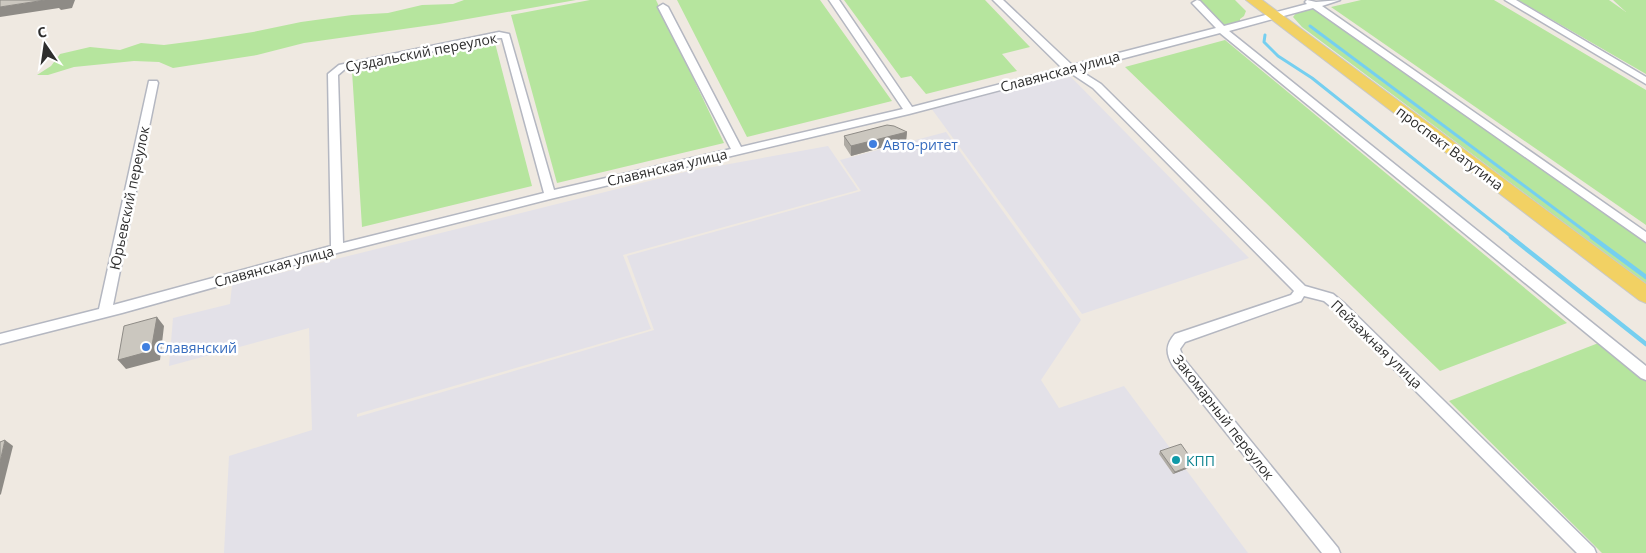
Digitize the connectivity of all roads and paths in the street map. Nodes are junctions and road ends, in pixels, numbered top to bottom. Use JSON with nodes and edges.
{"nodes":[{"id":1,"x":834,"y":0,"type":"edge"},
{"id":2,"x":998,"y":0,"type":"edge"},
{"id":3,"x":1253,"y":0,"type":"edge"},
{"id":4,"x":1335,"y":0,"type":"edge"},
{"id":5,"x":1510,"y":0,"type":"edge"},
{"id":6,"x":1310,"y":2,"type":"edge"},
{"id":7,"x":1197,"y":3,"type":"dead end"},
{"id":8,"x":663,"y":7,"type":"dead end"},
{"id":9,"x":1274,"y":16,"type":"junction"},
{"id":10,"x":1222,"y":30,"type":"junction"},
{"id":11,"x":1069,"y":68,"type":"junction"},
{"id":12,"x":1646,"y":81,"type":"edge"},
{"id":13,"x":153,"y":83,"type":"dead end"},
{"id":14,"x":909,"y":111,"type":"junction"},
{"id":15,"x":738,"y":151,"type":"junction"},
{"id":16,"x":550,"y":195,"type":"junction"},
{"id":17,"x":1646,"y":238,"type":"edge"},
{"id":18,"x":337,"y":249,"type":"junction"},
{"id":19,"x":1301,"y":290,"type":"junction"},
{"id":20,"x":1646,"y":295,"type":"edge"},
{"id":21,"x":105,"y":312,"type":"junction"},
{"id":22,"x":0,"y":339,"type":"edge"},
{"id":23,"x":1646,"y":374,"type":"edge"},
{"id":24,"x":1332,"y":553,"type":"edge"},
{"id":25,"x":1588,"y":553,"type":"edge"}],
"edges":[{"from":1,"to":14,"type":"street"},
{"from":2,"to":11,"type":"street"},
{"from":3,"to":9,"type":"main road","name":"проспект Ватутина"},
{"from":4,"to":6,"type":"street","name":"Славянская улица"},
{"from":5,"to":12,"type":"street"},
{"from":6,"to":9,"type":"street","name":"Славянская улица"},
{"from":6,"to":17,"type":"street"},
{"from":7,"to":10,"type":"street"},
{"from":8,"to":15,"type":"street"},
{"from":9,"to":10,"type":"street","name":"Славянская улица"},
{"from":9,"to":20,"type":"main road","name":"проспект Ватутина"},
{"from":10,"to":11,"type":"street","name":"Славянская улица"},
{"from":10,"to":23,"type":"street"},
{"from":11,"to":14,"type":"street","name":"Славянская улица"},
{"from":11,"to":19,"type":"street"},
{"from":13,"to":21,"type":"street","name":"Юрьевский переулок"},
{"from":14,"to":15,"type":"street","name":"Славянская улица"},
{"from":15,"to":16,"type":"street","name":"Славянская улица"},
{"from":16,"to":18,"type":"street","name":"Славянская улица"},
{"from":16,"to":18,"type":"street","name":"Суздальский переулок"},
{"from":18,"to":21,"type":"street","name":"Славянская улица"},
{"from":19,"to":24,"type":"street","name":"Закомарный переулок"},
{"from":19,"to":25,"type":"street","name":"Пейзажная улица"},
{"from":21,"to":22,"type":"street","name":"Славянская улица"}]}
